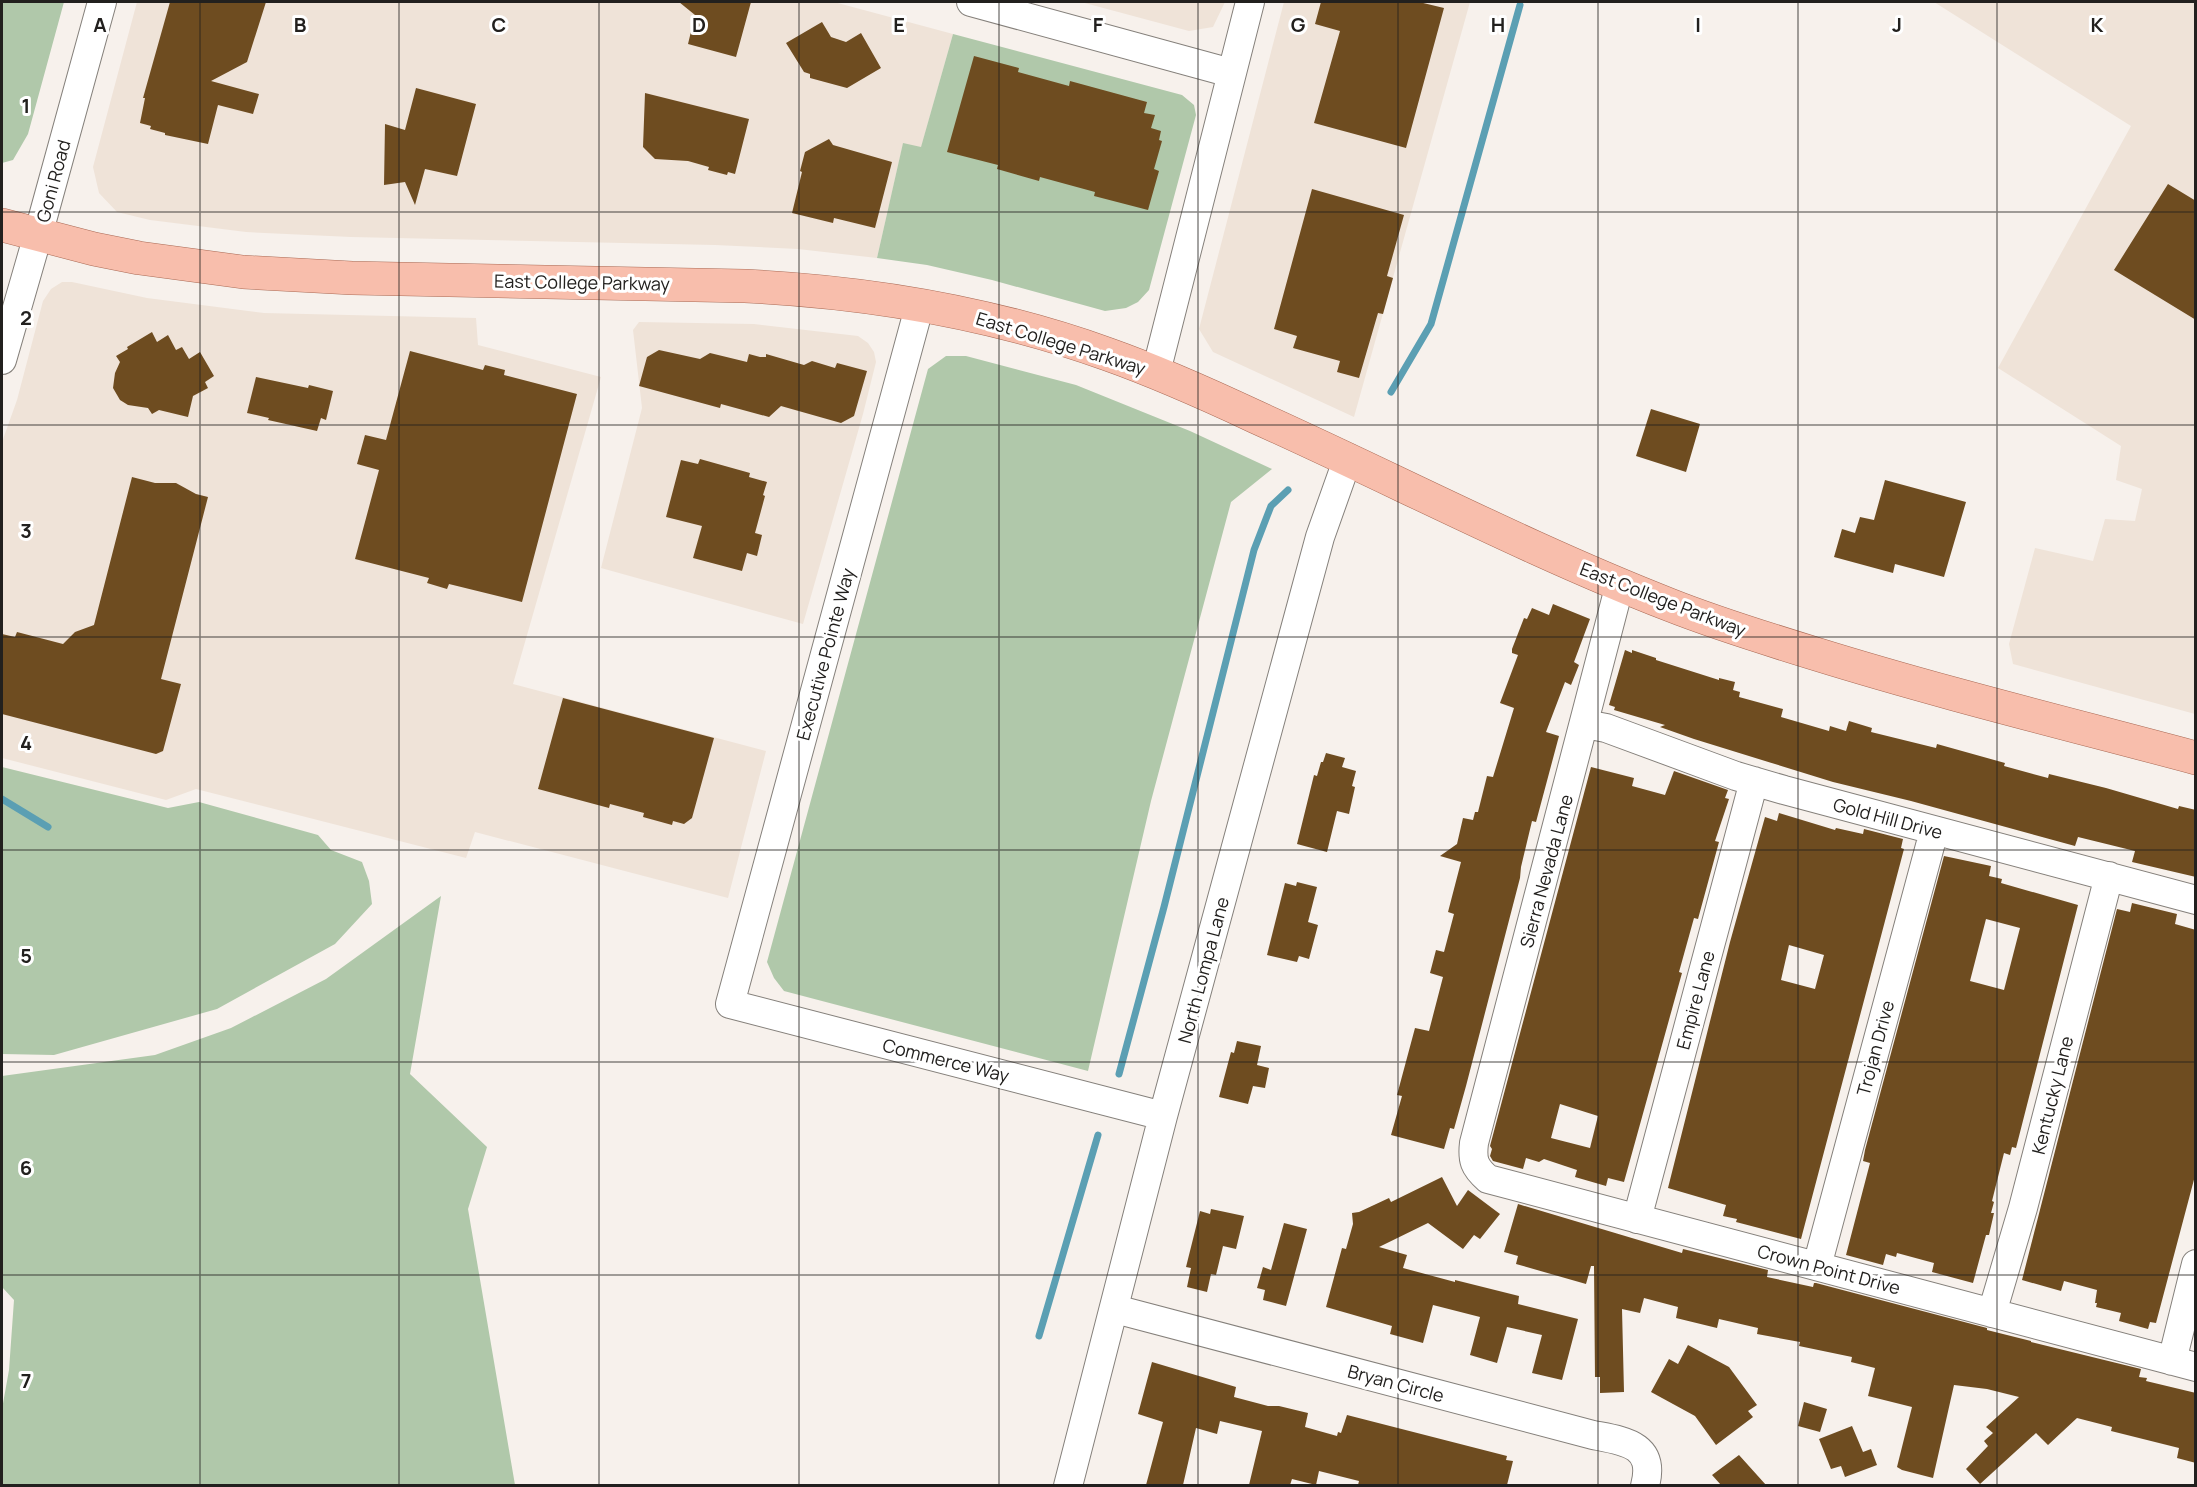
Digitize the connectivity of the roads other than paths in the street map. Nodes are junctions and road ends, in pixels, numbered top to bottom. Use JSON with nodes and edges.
{"nodes":[{"id":1,"x":102,"y":2,"type":"edge"},
{"id":2,"x":970,"y":2,"type":"edge"},
{"id":3,"x":1250,"y":2,"type":"edge"},
{"id":4,"x":1231,"y":73,"type":"junction"},
{"id":5,"x":2,"y":225,"type":"edge"},
{"id":6,"x":38,"y":235,"type":"junction"},
{"id":7,"x":920,"y":304,"type":"junction"},
{"id":8,"x":2,"y":360,"type":"edge"},
{"id":9,"x":1156,"y":372,"type":"junction"},
{"id":10,"x":1348,"y":458,"type":"junction"},
{"id":11,"x":1620,"y":584,"type":"junction"},
{"id":12,"x":1585,"y":724,"type":"junction"},
{"id":13,"x":2196,"y":758,"type":"edge"},
{"id":14,"x":1754,"y":781,"type":"junction"},
{"id":15,"x":1934,"y":831,"type":"junction"},
{"id":16,"x":2109,"y":876,"type":"junction"},
{"id":17,"x":2196,"y":900,"type":"edge"},
{"id":18,"x":730,"y":1004,"type":"joint"},
{"id":19,"x":1163,"y":1116,"type":"junction"},
{"id":20,"x":1473,"y":1159,"type":"joint"},
{"id":21,"x":1637,"y":1219,"type":"junction"},
{"id":22,"x":2196,"y":1264,"type":"edge"},
{"id":23,"x":1817,"y":1266,"type":"junction"},
{"id":24,"x":1114,"y":1309,"type":"junction"},
{"id":25,"x":1992,"y":1312,"type":"junction"},
{"id":26,"x":2184,"y":1364,"type":"edge"},
{"id":27,"x":1068,"y":1485,"type":"edge"},
{"id":28,"x":1645,"y":1485,"type":"edge"}],
"edges":[{"from":1,"to":6,"type":"street","name":"Goni Road"},
{"from":2,"to":4,"type":"street"},
{"from":3,"to":4,"type":"street","name":"East College Parkway"},
{"from":4,"to":9,"type":"street","name":"East College Parkway"},
{"from":5,"to":6,"type":"main road","name":"East College Parkway"},
{"from":6,"to":7,"type":"main road","name":"East College Parkway"},
{"from":6,"to":8,"type":"street","name":"Goni Road"},
{"from":7,"to":9,"type":"main road","name":"East College Parkway"},
{"from":7,"to":18,"type":"street","name":"Executive Pointe Way"},
{"from":9,"to":10,"type":"main road","name":"East College Parkway"},
{"from":10,"to":11,"type":"main road","name":"East College Parkway"},
{"from":10,"to":19,"type":"street","name":"North Lompa Lane"},
{"from":11,"to":12,"type":"street","name":"Sierra Nevada Lane"},
{"from":11,"to":13,"type":"main road","name":"East College Parkway"},
{"from":12,"to":14,"type":"street","name":"Gold Hill Drive"},
{"from":12,"to":20,"type":"street","name":"Sierra Nevada Lane"},
{"from":14,"to":15,"type":"street","name":"Gold Hill Drive"},
{"from":14,"to":21,"type":"street","name":"Empire Lane"},
{"from":15,"to":16,"type":"street","name":"Gold Hill Drive"},
{"from":15,"to":23,"type":"street","name":"Trojan Drive"},
{"from":16,"to":17,"type":"street","name":"Gold Hill Drive"},
{"from":16,"to":25,"type":"street","name":"Kentucky Lane"},
{"from":18,"to":19,"type":"street","name":"Commerce Way"},
{"from":19,"to":24,"type":"street","name":"North Lompa Lane"},
{"from":20,"to":21,"type":"street","name":"Crown Point Drive"},
{"from":21,"to":23,"type":"street","name":"Crown Point Drive"},
{"from":22,"to":26,"type":"street"},
{"from":23,"to":25,"type":"street","name":"Crown Point Drive"},
{"from":24,"to":27,"type":"street","name":"North Lompa Lane"},
{"from":24,"to":28,"type":"street","name":"Bryan Circle"},
{"from":25,"to":26,"type":"street","name":"Crown Point Drive"}]}
